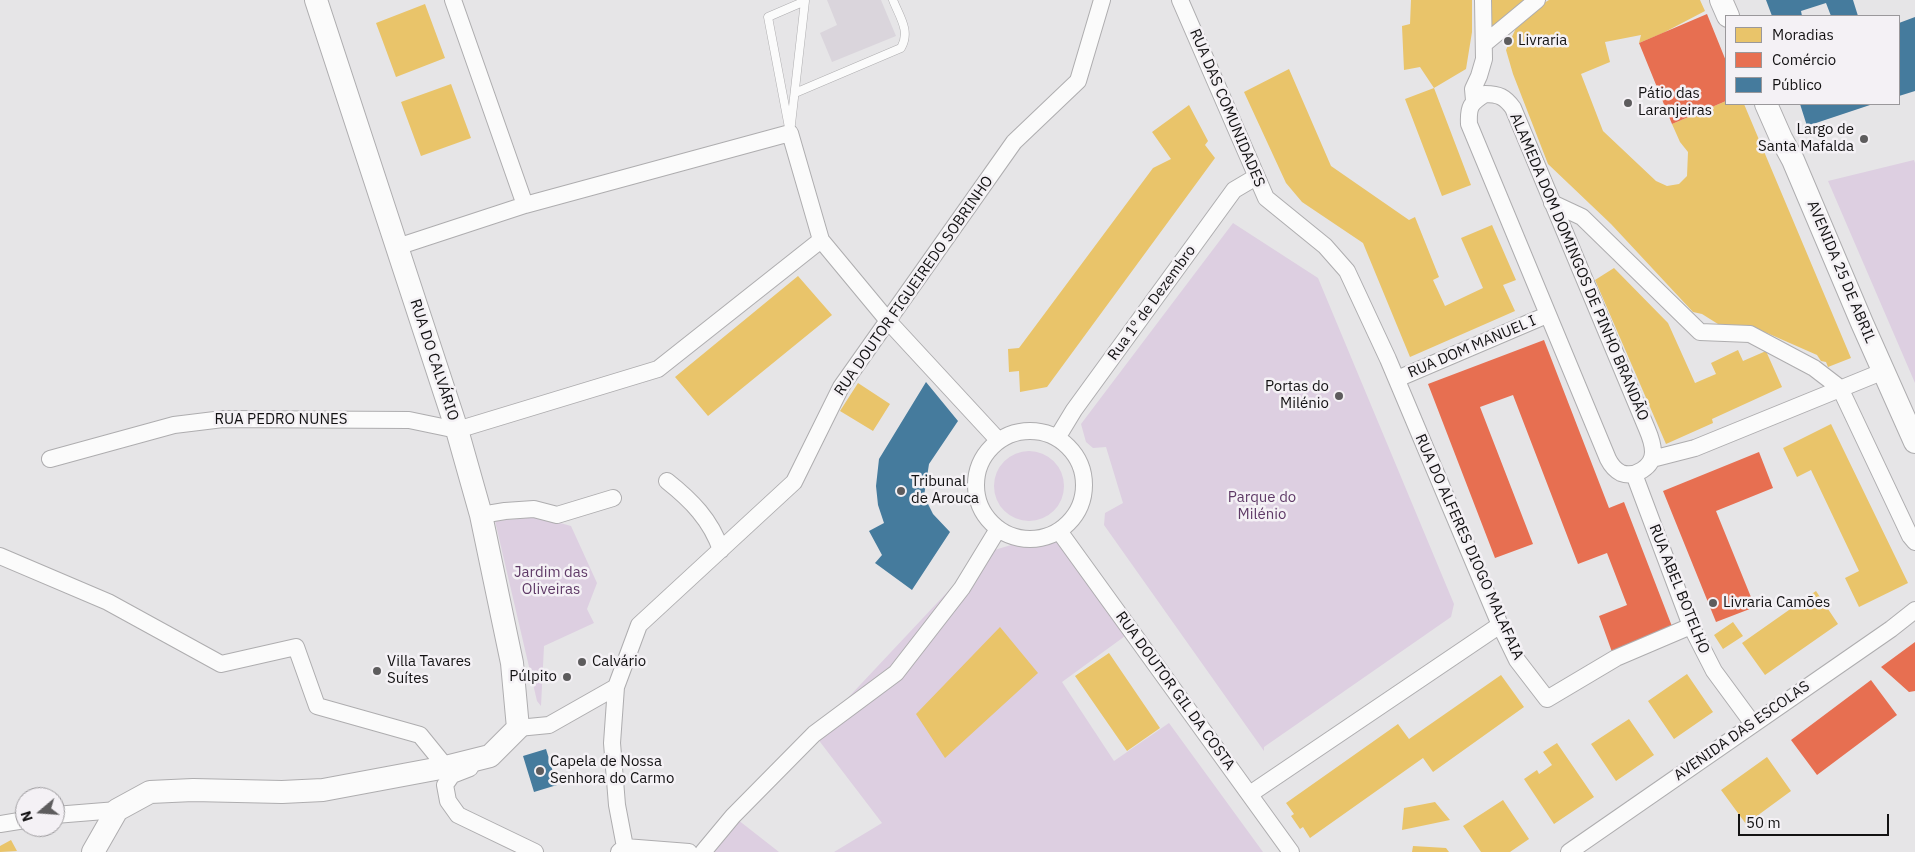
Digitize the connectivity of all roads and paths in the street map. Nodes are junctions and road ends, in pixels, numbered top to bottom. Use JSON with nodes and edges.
{"nodes":[{"id":1,"x":316,"y":0,"type":"edge"},
{"id":2,"x":452,"y":0,"type":"edge"},
{"id":3,"x":893,"y":0,"type":"edge"},
{"id":4,"x":1102,"y":0,"type":"edge"},
{"id":5,"x":1180,"y":0,"type":"edge"},
{"id":6,"x":1482,"y":0,"type":"edge"},
{"id":7,"x":1536,"y":0,"type":"edge"},
{"id":8,"x":1721,"y":0,"type":"edge"},
{"id":9,"x":1728,"y":15,"type":"edge"},
{"id":10,"x":1484,"y":44,"type":"junction"},
{"id":11,"x":795,"y":93,"type":"junction"},
{"id":12,"x":1474,"y":100,"type":"junction"},
{"id":13,"x":1766,"y":105,"type":"edge"},
{"id":14,"x":790,"y":133,"type":"junction"},
{"id":15,"x":1256,"y":177,"type":"junction"},
{"id":16,"x":1552,"y":203,"type":"junction"},
{"id":17,"x":525,"y":205,"type":"junction"},
{"id":18,"x":821,"y":240,"type":"junction"},
{"id":19,"x":397,"y":247,"type":"junction"},
{"id":20,"x":1547,"y":315,"type":"junction"},
{"id":21,"x":889,"y":322,"type":"junction"},
{"id":22,"x":1884,"y":371,"type":"junction"},
{"id":23,"x":1397,"y":380,"type":"junction"},
{"id":24,"x":1840,"y":388,"type":"junction"},
{"id":25,"x":457,"y":430,"type":"junction"},
{"id":26,"x":1057,"y":438,"type":"junction"},
{"id":27,"x":999,"y":441,"type":"junction"},
{"id":28,"x":1915,"y":442,"type":"edge"},
{"id":29,"x":50,"y":459,"type":"dead end"},
{"id":30,"x":1652,"y":459,"type":"junction"},
{"id":31,"x":1634,"y":474,"type":"junction"},
{"id":32,"x":667,"y":481,"type":"dead end"},
{"id":33,"x":613,"y":498,"type":"dead end"},
{"id":34,"x":481,"y":515,"type":"junction"},
{"id":35,"x":998,"y":529,"type":"junction"},
{"id":36,"x":1059,"y":531,"type":"junction"},
{"id":37,"x":1915,"y":542,"type":"edge"},
{"id":38,"x":721,"y":550,"type":"junction"},
{"id":39,"x":0,"y":556,"type":"edge"},
{"id":40,"x":1915,"y":610,"type":"edge"},
{"id":41,"x":1500,"y":625,"type":"junction"},
{"id":42,"x":1691,"y":626,"type":"junction"},
{"id":43,"x":616,"y":687,"type":"junction"},
{"id":44,"x":1753,"y":724,"type":"junction"},
{"id":45,"x":518,"y":728,"type":"junction"},
{"id":46,"x":495,"y":751,"type":"junction"},
{"id":47,"x":446,"y":767,"type":"junction"},
{"id":48,"x":1250,"y":794,"type":"junction"},
{"id":49,"x":117,"y":810,"type":"junction"},
{"id":50,"x":65,"y":814,"type":"edge"},
{"id":51,"x":15,"y":822,"type":"edge"},
{"id":52,"x":0,"y":824,"type":"edge"},
{"id":53,"x":622,"y":850,"type":"edge"},
{"id":54,"x":93,"y":852,"type":"edge"},
{"id":55,"x":535,"y":852,"type":"edge"},
{"id":56,"x":689,"y":852,"type":"edge"},
{"id":57,"x":703,"y":852,"type":"edge"},
{"id":58,"x":1291,"y":852,"type":"edge"},
{"id":59,"x":1569,"y":852,"type":"edge"}],
"edges":[{"from":1,"to":19,"type":"street","name":"RUA DO CALVÁRIO"},
{"from":2,"to":17,"type":"street"},
{"from":3,"to":11,"type":"lane"},
{"from":4,"to":21,"type":"street","name":"RUA DOUTOR FIGUEIREDO SOBRINHO"},
{"from":5,"to":15,"type":"street","name":"RUA DAS COMUNIDADES"},
{"from":6,"to":10,"type":"street"},
{"from":7,"to":10,"type":"street"},
{"from":8,"to":9,"type":"street"},
{"from":10,"to":12,"type":"street"},
{"from":11,"to":14,"type":"lane"},
{"from":11,"to":14,"type":"lane"},
{"from":12,"to":16,"type":"street","name":"ALAMEDA DOM DOMINGOS DE PINHO BRANDÃO"},
{"from":12,"to":20,"type":"street"},
{"from":13,"to":22,"type":"street","name":"AVENIDA 25 DE ABRIL"},
{"from":14,"to":17,"type":"street"},
{"from":14,"to":18,"type":"street"},
{"from":15,"to":23,"type":"street","name":"RUA DAS COMUNIDADES"},
{"from":15,"to":26,"type":"street","name":"Rua 1º de Dezembro"},
{"from":16,"to":24,"type":"street"},
{"from":16,"to":30,"type":"street","name":"ALAMEDA DOM DOMINGOS DE PINHO BRANDÃO"},
{"from":17,"to":19,"type":"street"},
{"from":18,"to":21,"type":"street"},
{"from":18,"to":25,"type":"street"},
{"from":19,"to":25,"type":"street","name":"RUA DO CALVÁRIO"},
{"from":20,"to":23,"type":"street","name":"RUA DOM MANUEL I"},
{"from":20,"to":31,"type":"street"},
{"from":21,"to":27,"type":"street"},
{"from":21,"to":38,"type":"street","name":"RUA DOUTOR FIGUEIREDO SOBRINHO"},
{"from":22,"to":24,"type":"street"},
{"from":22,"to":28,"type":"street","name":"AVENIDA 25 DE ABRIL"},
{"from":23,"to":41,"type":"street","name":"RUA DO ALFERES DIOGO MALAFAIA"},
{"from":24,"to":30,"type":"street"},
{"from":24,"to":37,"type":"street"},
{"from":25,"to":29,"type":"street","name":"RUA PEDRO NUNES"},
{"from":25,"to":34,"type":"street","name":"RUA DO CALVÁRIO"},
{"from":26,"to":27,"type":"street"},
{"from":26,"to":36,"type":"street"},
{"from":27,"to":35,"type":"street"},
{"from":30,"to":31,"type":"street"},
{"from":31,"to":42,"type":"street","name":"RUA ABEL BOTELHO"},
{"from":32,"to":38,"type":"street"},
{"from":33,"to":34,"type":"street"},
{"from":34,"to":45,"type":"street","name":"RUA DO CALVÁRIO"},
{"from":35,"to":36,"type":"street"},
{"from":35,"to":57,"type":"street"},
{"from":36,"to":48,"type":"street","name":"RUA DOUTOR GIL DA COSTA"},
{"from":38,"to":43,"type":"street","name":"RUA DOUTOR FIGUEIREDO SOBRINHO"},
{"from":39,"to":47,"type":"street"},
{"from":40,"to":44,"type":"street","name":"AVENIDA DAS ESCOLAS"},
{"from":41,"to":42,"type":"street","name":"RUA DO ALFERES DIOGO MALAFAIA"},
{"from":41,"to":48,"type":"street"},
{"from":42,"to":44,"type":"street","name":"RUA ABEL BOTELHO"},
{"from":43,"to":45,"type":"street"},
{"from":43,"to":53,"type":"street","name":"RUA DOUTOR FIGUEIREDO SOBRINHO"},
{"from":44,"to":59,"type":"street","name":"AVENIDA DAS ESCOLAS"},
{"from":45,"to":46,"type":"street"},
{"from":46,"to":47,"type":"street"},
{"from":46,"to":55,"type":"street"},
{"from":47,"to":49,"type":"street"},
{"from":48,"to":58,"type":"street","name":"RUA DOUTOR GIL DA COSTA"},
{"from":49,"to":50,"type":"street"},
{"from":49,"to":54,"type":"street"},
{"from":51,"to":52,"type":"street"},
{"from":53,"to":56,"type":"street"}]}
